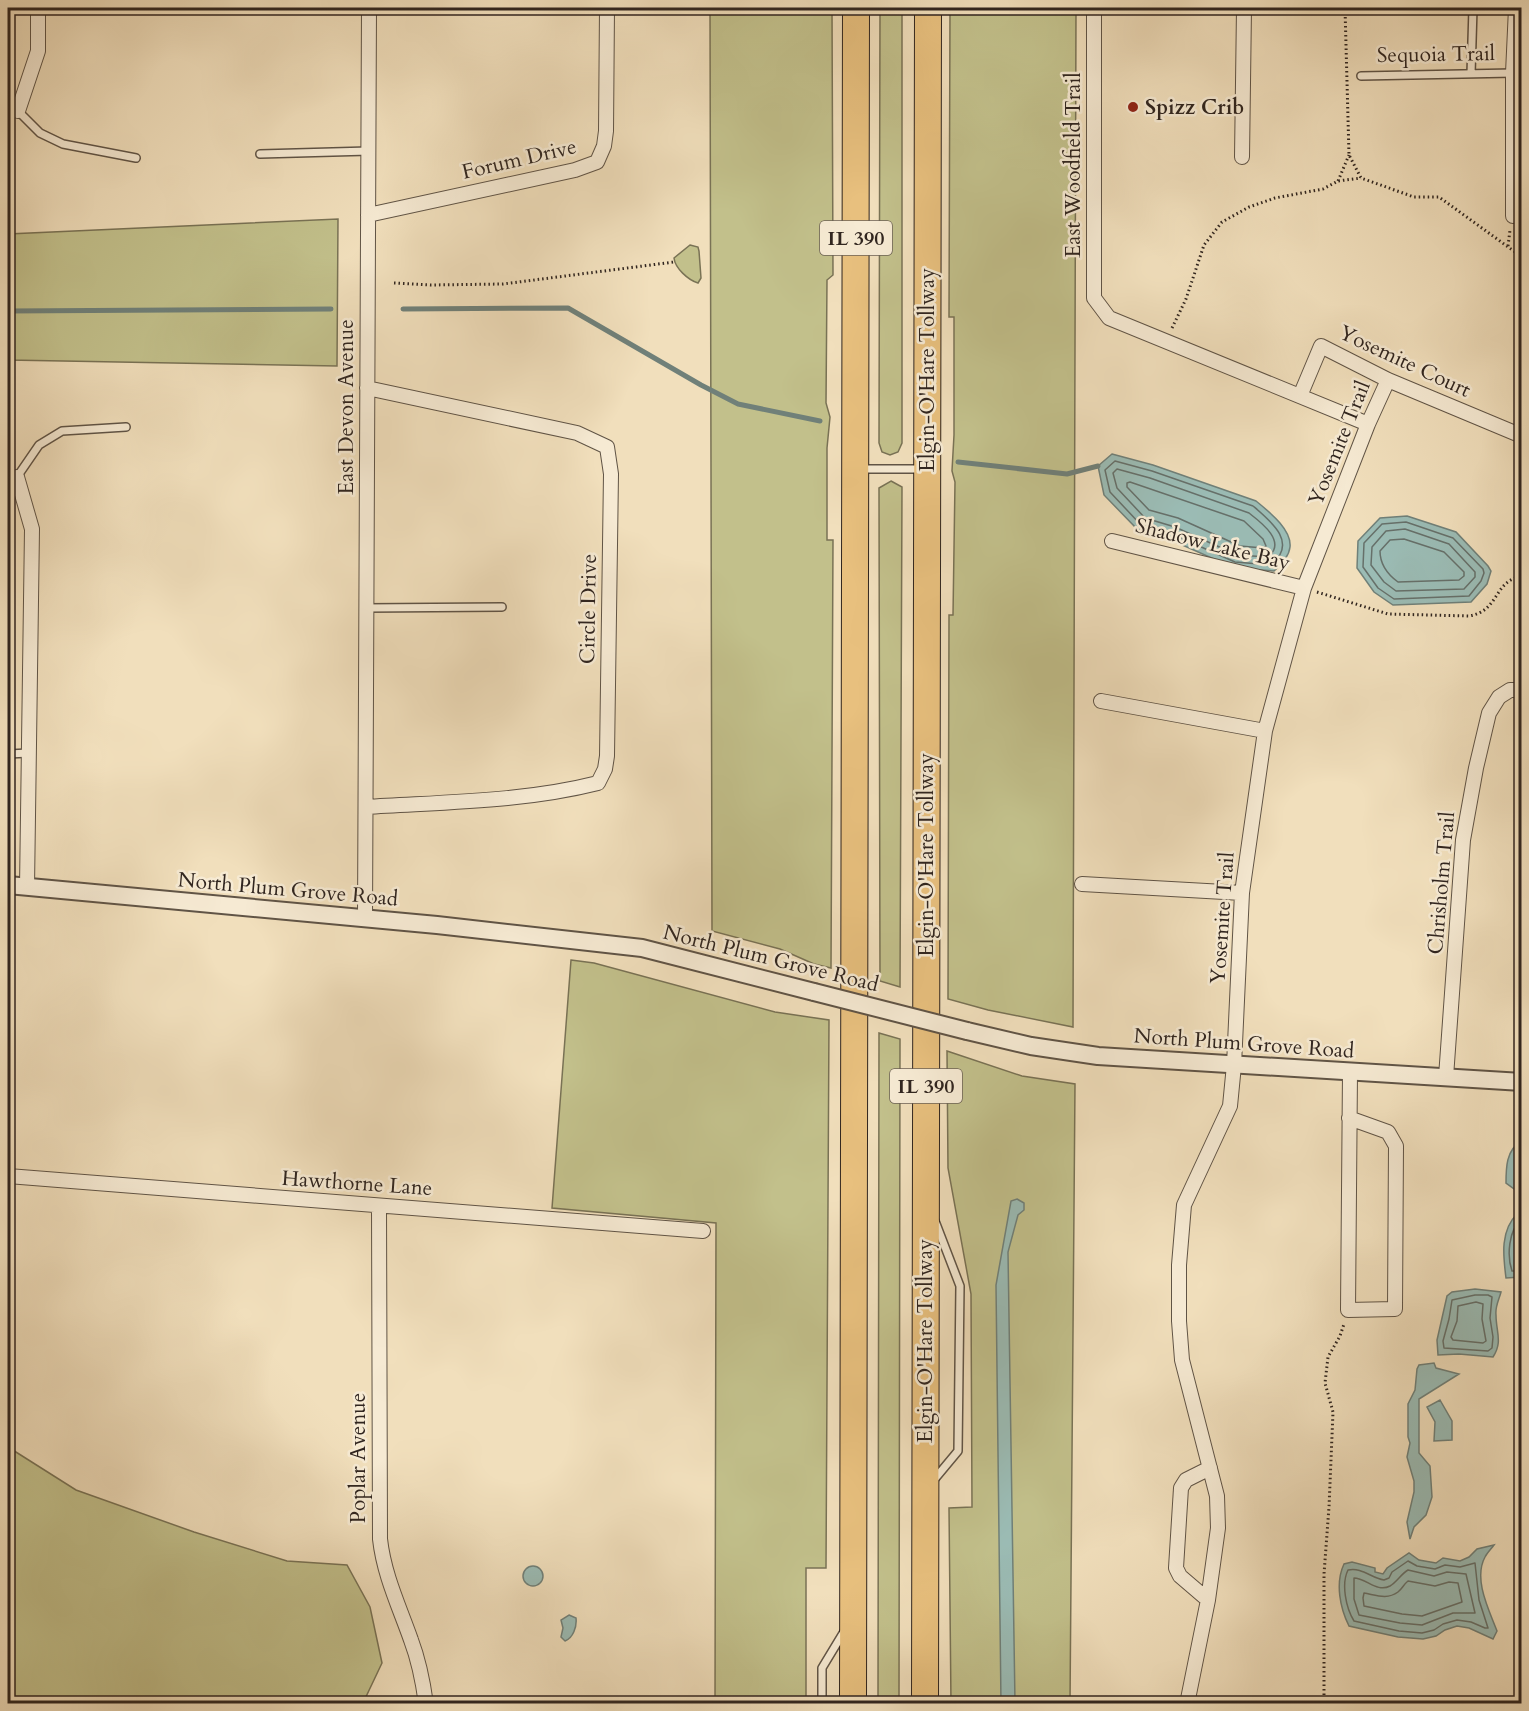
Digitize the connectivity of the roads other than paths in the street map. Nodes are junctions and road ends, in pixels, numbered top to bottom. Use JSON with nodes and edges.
{"nodes":[{"id":1,"x":38,"y":8,"type":"edge"},
{"id":2,"x":369,"y":8,"type":"edge"},
{"id":3,"x":607,"y":8,"type":"edge"},
{"id":4,"x":856,"y":8,"type":"edge"},
{"id":5,"x":928,"y":8,"type":"edge"},
{"id":6,"x":1094,"y":8,"type":"edge"},
{"id":7,"x":1244,"y":8,"type":"edge"},
{"id":8,"x":1473,"y":8,"type":"edge"},
{"id":9,"x":1516,"y":8,"type":"edge"},
{"id":10,"x":1513,"y":73,"type":"junction"},
{"id":11,"x":1470,"y":74,"type":"junction"},
{"id":12,"x":1360,"y":76,"type":"dead end"},
{"id":13,"x":13,"y":113,"type":"edge"},
{"id":14,"x":369,"y":151,"type":"junction"},
{"id":15,"x":261,"y":154,"type":"dead end"},
{"id":16,"x":1242,"y":157,"type":"dead end"},
{"id":17,"x":136,"y":158,"type":"dead end"},
{"id":18,"x":369,"y":215,"type":"junction"},
{"id":19,"x":1513,"y":216,"type":"dead end"},
{"id":20,"x":1388,"y":380,"type":"junction"},
{"id":21,"x":367,"y":388,"type":"junction"},
{"id":22,"x":1300,"y":396,"type":"junction"},
{"id":23,"x":1368,"y":424,"type":"junction"},
{"id":24,"x":126,"y":427,"type":"dead end"},
{"id":25,"x":1521,"y":436,"type":"edge"},
{"id":26,"x":855,"y":469,"type":"junction"},
{"id":27,"x":926,"y":469,"type":"junction"},
{"id":28,"x":17,"y":477,"type":"joint"},
{"id":29,"x":1112,"y":541,"type":"dead end"},
{"id":30,"x":1304,"y":588,"type":"junction"},
{"id":31,"x":502,"y":607,"type":"dead end"},
{"id":32,"x":366,"y":608,"type":"junction"},
{"id":33,"x":1521,"y":690,"type":"edge"},
{"id":34,"x":1101,"y":701,"type":"dead end"},
{"id":35,"x":1265,"y":731,"type":"junction"},
{"id":36,"x":29,"y":753,"type":"junction"},
{"id":37,"x":8,"y":754,"type":"edge"},
{"id":38,"x":366,"y":807,"type":"junction"},
{"id":39,"x":1082,"y":884,"type":"dead end"},
{"id":40,"x":8,"y":885,"type":"edge"},
{"id":41,"x":27,"y":887,"type":"junction"},
{"id":42,"x":1242,"y":893,"type":"junction"},
{"id":43,"x":365,"y":918,"type":"junction"},
{"id":44,"x":1234,"y":1065,"type":"junction"},
{"id":45,"x":1350,"y":1072,"type":"junction"},
{"id":46,"x":1446,"y":1077,"type":"junction"},
{"id":47,"x":1521,"y":1082,"type":"edge"},
{"id":48,"x":1349,"y":1118,"type":"junction"},
{"id":49,"x":8,"y":1176,"type":"edge"},
{"id":50,"x":926,"y":1196,"type":"junction"},
{"id":51,"x":379,"y":1206,"type":"junction"},
{"id":52,"x":703,"y":1231,"type":"dead end"},
{"id":53,"x":1210,"y":1468,"type":"junction"},
{"id":54,"x":925,"y":1490,"type":"junction"},
{"id":55,"x":1208,"y":1600,"type":"junction"},
{"id":56,"x":852,"y":1618,"type":"junction"},
{"id":57,"x":426,"y":1704,"type":"edge"},
{"id":58,"x":822,"y":1704,"type":"edge"},
{"id":59,"x":853,"y":1704,"type":"edge"},
{"id":60,"x":925,"y":1704,"type":"edge"},
{"id":61,"x":1187,"y":1704,"type":"edge"}],
"edges":[{"from":1,"to":13,"type":"street"},
{"from":2,"to":14,"type":"street","name":"East Devon Avenue"},
{"from":3,"to":18,"type":"street","name":"Forum Drive"},
{"from":4,"to":26,"type":"highway","number":"IL 390"},
{"from":5,"to":27,"type":"highway","name":"Elgin-O'Hare Tollway","number":"IL 390"},
{"from":6,"to":22,"type":"street","name":"East Woodfield Trail"},
{"from":7,"to":16,"type":"street"},
{"from":8,"to":11,"type":"lane"},
{"from":9,"to":10,"type":"street","name":"Sequoia Trail"},
{"from":10,"to":11,"type":"lane","name":"Sequoia Trail"},
{"from":10,"to":19,"type":"street","name":"Sequoia Trail"},
{"from":11,"to":12,"type":"lane","name":"Sequoia Trail"},
{"from":13,"to":17,"type":"lane"},
{"from":14,"to":15,"type":"lane"},
{"from":14,"to":18,"type":"street","name":"East Devon Avenue"},
{"from":18,"to":21,"type":"street","name":"East Devon Avenue"},
{"from":20,"to":22,"type":"street","name":"Yosemite Court"},
{"from":20,"to":23,"type":"street","name":"Yosemite Trail"},
{"from":20,"to":25,"type":"street","name":"Yosemite Court"},
{"from":21,"to":32,"type":"street","name":"East Devon Avenue"},
{"from":21,"to":38,"type":"street","name":"Circle Drive"},
{"from":22,"to":23,"type":"street"},
{"from":23,"to":30,"type":"street","name":"Yosemite Trail"},
{"from":24,"to":28,"type":"lane"},
{"from":26,"to":27,"type":"lane"},
{"from":26,"to":56,"type":"highway","number":"IL 390"},
{"from":27,"to":50,"type":"highway","name":"Elgin-O'Hare Tollway","number":"IL 390"},
{"from":28,"to":36,"type":"street"},
{"from":29,"to":30,"type":"street","name":"Shadow Lake Bay"},
{"from":30,"to":35,"type":"street","name":"Yosemite Trail"},
{"from":31,"to":32,"type":"lane"},
{"from":32,"to":38,"type":"street","name":"East Devon Avenue"},
{"from":33,"to":46,"type":"street","name":"Chrisholm Trail"},
{"from":34,"to":35,"type":"street"},
{"from":35,"to":42,"type":"street","name":"Yosemite Trail"},
{"from":36,"to":37,"type":"lane"},
{"from":36,"to":41,"type":"street"},
{"from":38,"to":43,"type":"street","name":"East Devon Avenue"},
{"from":39,"to":42,"type":"street"},
{"from":40,"to":41,"type":"street","name":"North Plum Grove Road"},
{"from":41,"to":43,"type":"street","name":"North Plum Grove Road"},
{"from":42,"to":44,"type":"street","name":"Yosemite Trail"},
{"from":43,"to":44,"type":"street","name":"North Plum Grove Road","bridge":true},
{"from":44,"to":45,"type":"street","name":"North Plum Grove Road"},
{"from":44,"to":53,"type":"street","name":"Yosemite Trail"},
{"from":45,"to":46,"type":"street","name":"North Plum Grove Road"},
{"from":45,"to":48,"type":"street"},
{"from":46,"to":47,"type":"street","name":"North Plum Grove Road"},
{"from":48,"to":48,"type":"street"},
{"from":49,"to":51,"type":"street","name":"Hawthorne Lane"},
{"from":50,"to":54,"type":"highway","name":"Elgin-O'Hare Tollway","number":"IL 390"},
{"from":50,"to":54,"type":"lane"},
{"from":51,"to":52,"type":"street","name":"Hawthorne Lane"},
{"from":51,"to":57,"type":"street","name":"Poplar Avenue"},
{"from":53,"to":55,"type":"street","name":"Yosemite Trail"},
{"from":53,"to":55,"type":"street"},
{"from":54,"to":60,"type":"highway","name":"Elgin-O'Hare Tollway","number":"IL 390"},
{"from":55,"to":61,"type":"street","name":"Yosemite Trail"},
{"from":56,"to":58,"type":"lane"},
{"from":56,"to":59,"type":"highway","number":"IL 390"}]}
